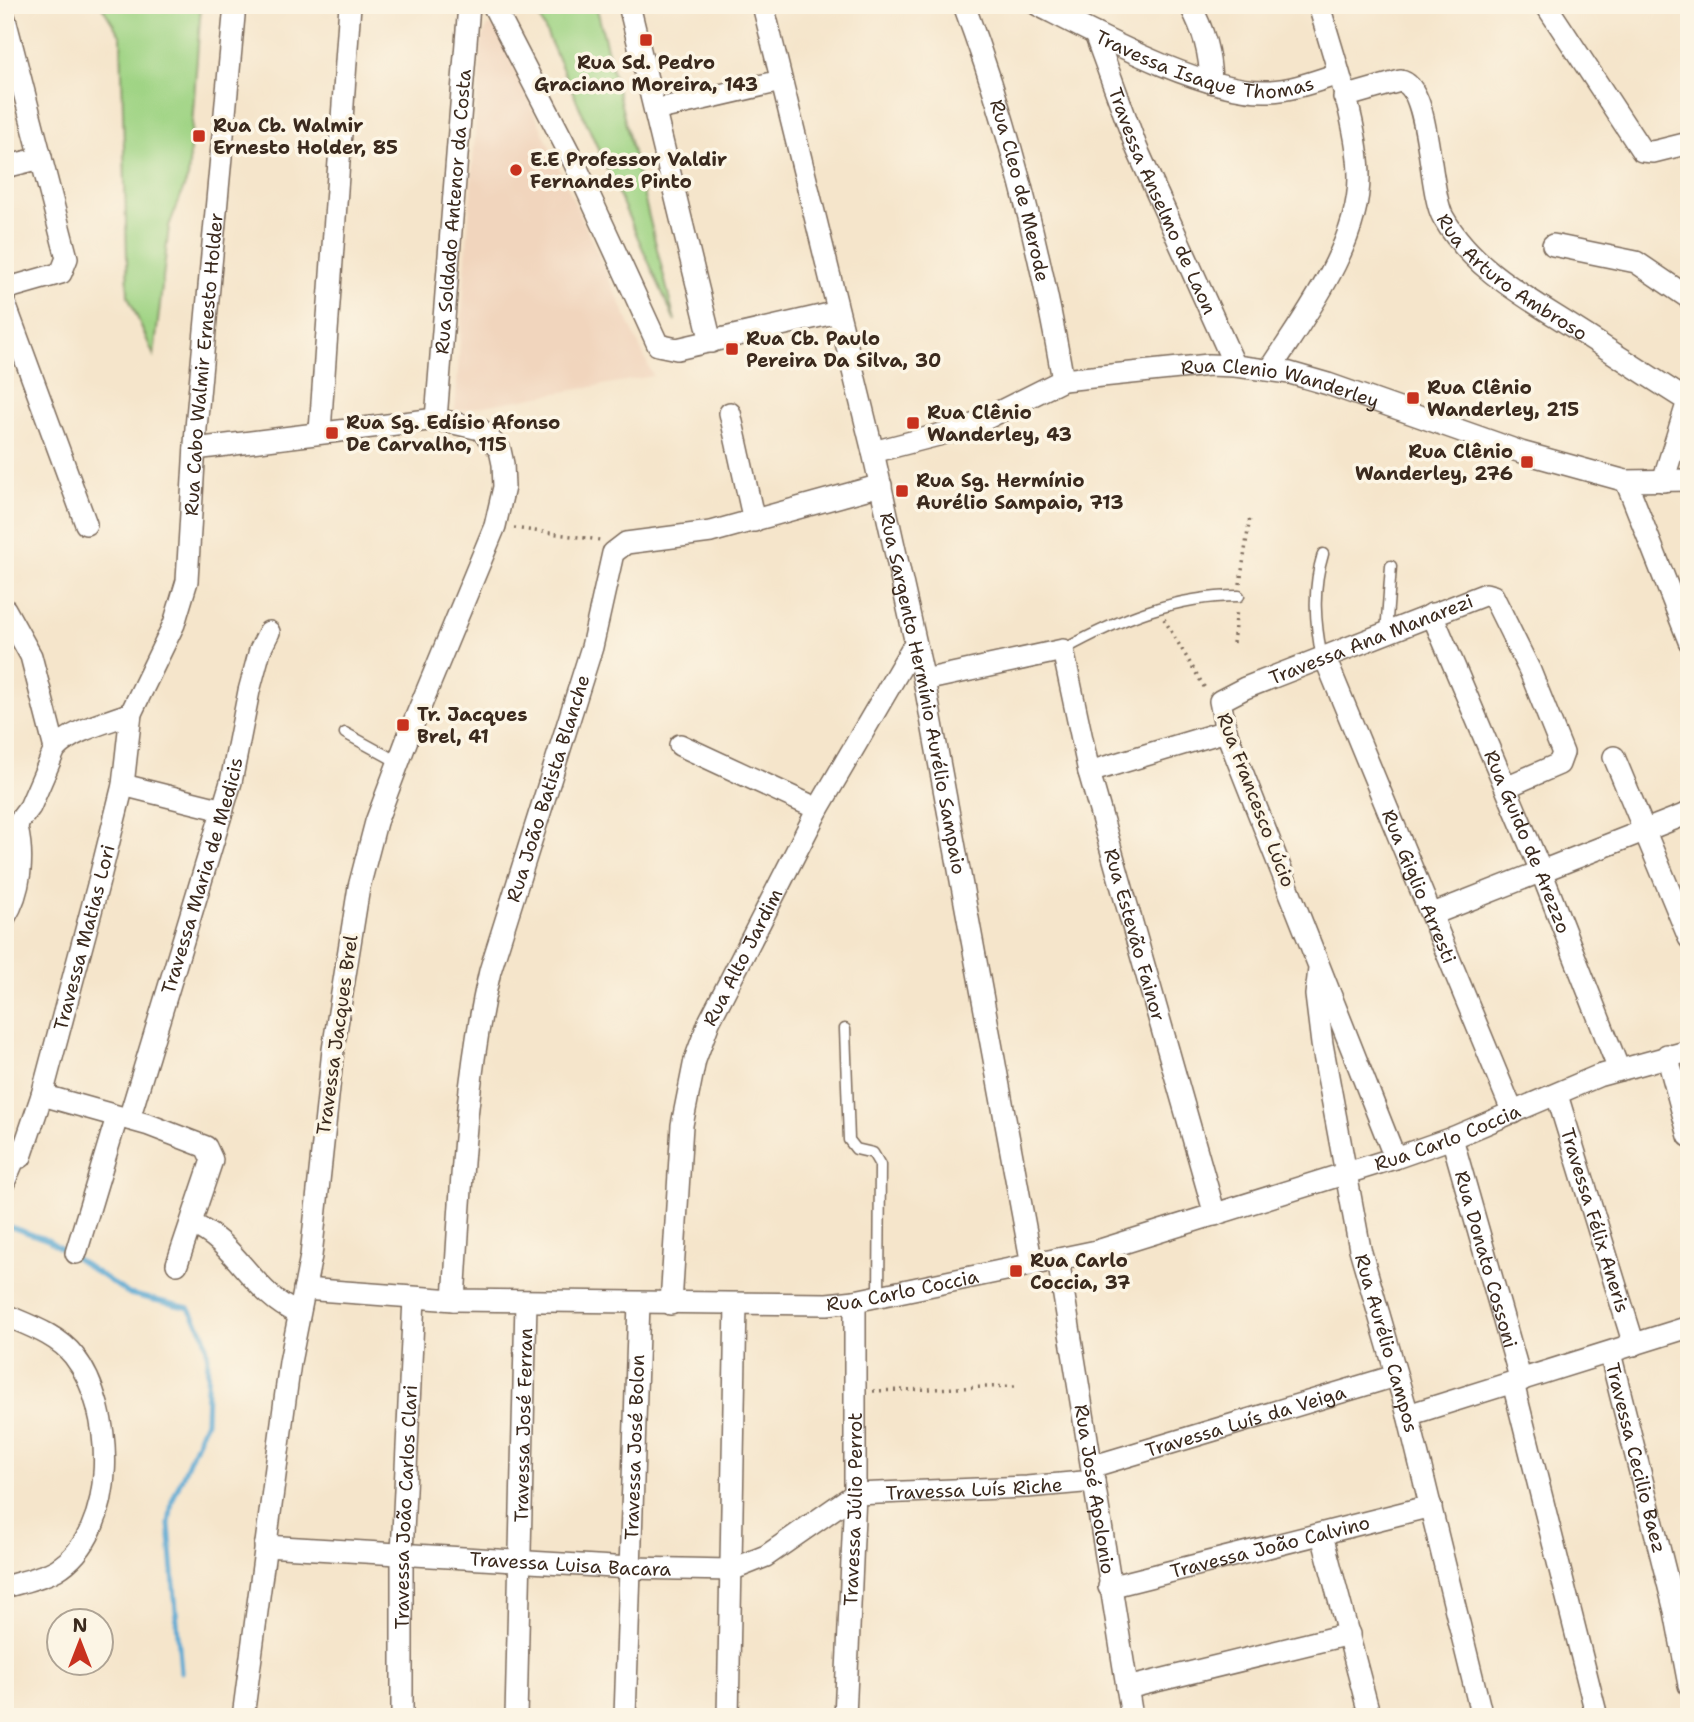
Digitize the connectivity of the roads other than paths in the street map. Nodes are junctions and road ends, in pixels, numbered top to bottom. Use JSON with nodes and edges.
{"nodes":[{"id":1,"x":235,"y":5,"type":"edge"},
{"id":2,"x":350,"y":5,"type":"edge"},
{"id":3,"x":469,"y":5,"type":"edge"},
{"id":4,"x":492,"y":5,"type":"edge"},
{"id":5,"x":629,"y":5,"type":"edge"},
{"id":6,"x":763,"y":5,"type":"edge"},
{"id":7,"x":964,"y":5,"type":"edge"},
{"id":8,"x":1038,"y":5,"type":"edge"},
{"id":9,"x":1190,"y":5,"type":"edge"},
{"id":10,"x":1319,"y":5,"type":"edge"},
{"id":11,"x":1546,"y":5,"type":"edge"},
{"id":12,"x":5,"y":19,"type":"edge"},
{"id":13,"x":1095,"y":34,"type":"junction"},
{"id":14,"x":9,"y":52,"type":"edge"},
{"id":15,"x":1338,"y":74,"type":"junction"},
{"id":16,"x":782,"y":81,"type":"junction"},
{"id":17,"x":1211,"y":82,"type":"junction"},
{"id":18,"x":1345,"y":97,"type":"junction"},
{"id":19,"x":655,"y":110,"type":"junction"},
{"id":20,"x":1689,"y":143,"type":"edge"},
{"id":21,"x":41,"y":158,"type":"junction"},
{"id":22,"x":5,"y":167,"type":"edge"},
{"id":23,"x":1553,"y":245,"type":"dead end"},
{"id":24,"x":5,"y":289,"type":"edge"},
{"id":25,"x":1689,"y":298,"type":"edge"},
{"id":26,"x":5,"y":304,"type":"edge"},
{"id":27,"x":838,"y":312,"type":"junction"},
{"id":28,"x":711,"y":342,"type":"junction"},
{"id":29,"x":1235,"y":366,"type":"junction"},
{"id":30,"x":1269,"y":370,"type":"junction"},
{"id":31,"x":1063,"y":380,"type":"junction"},
{"id":32,"x":1688,"y":401,"type":"edge"},
{"id":33,"x":730,"y":413,"type":"dead end"},
{"id":34,"x":436,"y":419,"type":"junction"},
{"id":35,"x":320,"y":431,"type":"junction"},
{"id":36,"x":195,"y":449,"type":"junction"},
{"id":37,"x":873,"y":452,"type":"junction"},
{"id":38,"x":1689,"y":480,"type":"edge"},
{"id":39,"x":1626,"y":481,"type":"junction"},
{"id":40,"x":1663,"y":481,"type":"junction"},
{"id":41,"x":881,"y":485,"type":"junction"},
{"id":42,"x":754,"y":521,"type":"junction"},
{"id":43,"x":86,"y":524,"type":"dead end"},
{"id":44,"x":1323,"y":554,"type":"dead end"},
{"id":45,"x":1391,"y":566,"type":"dead end"},
{"id":46,"x":1239,"y":596,"type":"road end"},
{"id":47,"x":5,"y":609,"type":"edge"},
{"id":48,"x":1432,"y":614,"type":"junction"},
{"id":49,"x":269,"y":632,"type":"dead end"},
{"id":50,"x":1386,"y":633,"type":"junction"},
{"id":51,"x":1689,"y":641,"type":"edge"},
{"id":52,"x":915,"y":643,"type":"junction"},
{"id":53,"x":1063,"y":650,"type":"junction"},
{"id":54,"x":1324,"y":658,"type":"junction"},
{"id":55,"x":924,"y":680,"type":"junction"},
{"id":56,"x":1220,"y":701,"type":"joint"},
{"id":57,"x":131,"y":713,"type":"junction"},
{"id":58,"x":1226,"y":731,"type":"junction"},
{"id":59,"x":345,"y":733,"type":"dead end"},
{"id":60,"x":680,"y":745,"type":"dead end"},
{"id":61,"x":55,"y":749,"type":"junction"},
{"id":62,"x":1614,"y":757,"type":"dead end"},
{"id":63,"x":398,"y":762,"type":"junction"},
{"id":64,"x":1089,"y":772,"type":"junction"},
{"id":65,"x":123,"y":785,"type":"junction"},
{"id":66,"x":1506,"y":787,"type":"junction"},
{"id":67,"x":818,"y":809,"type":"junction"},
{"id":68,"x":223,"y":810,"type":"junction"},
{"id":69,"x":1689,"y":813,"type":"edge"},
{"id":70,"x":1646,"y":830,"type":"junction"},
{"id":71,"x":11,"y":834,"type":"edge"},
{"id":72,"x":1541,"y":871,"type":"junction"},
{"id":73,"x":1433,"y":914,"type":"junction"},
{"id":74,"x":5,"y":917,"type":"edge"},
{"id":75,"x":1689,"y":938,"type":"edge"},
{"id":76,"x":1320,"y":964,"type":"junction"},
{"id":77,"x":845,"y":1030,"type":"dead end"},
{"id":78,"x":1689,"y":1051,"type":"edge"},
{"id":79,"x":1667,"y":1055,"type":"junction"},
{"id":80,"x":1619,"y":1070,"type":"junction"},
{"id":81,"x":42,"y":1095,"type":"junction"},
{"id":82,"x":1557,"y":1095,"type":"junction"},
{"id":83,"x":1513,"y":1113,"type":"junction"},
{"id":84,"x":123,"y":1118,"type":"junction"},
{"id":85,"x":1689,"y":1136,"type":"edge"},
{"id":86,"x":1452,"y":1138,"type":"junction"},
{"id":87,"x":13,"y":1155,"type":"edge"},
{"id":88,"x":1395,"y":1158,"type":"junction"},
{"id":89,"x":1346,"y":1174,"type":"junction"},
{"id":90,"x":5,"y":1194,"type":"edge"},
{"id":91,"x":1215,"y":1215,"type":"junction"},
{"id":92,"x":191,"y":1224,"type":"junction"},
{"id":93,"x":76,"y":1253,"type":"dead end"},
{"id":94,"x":1058,"y":1259,"type":"junction"},
{"id":95,"x":177,"y":1264,"type":"dead end"},
{"id":96,"x":1032,"y":1265,"type":"junction"},
{"id":97,"x":303,"y":1289,"type":"junction"},
{"id":98,"x":879,"y":1296,"type":"junction"},
{"id":99,"x":414,"y":1298,"type":"junction"},
{"id":100,"x":454,"y":1300,"type":"junction"},
{"id":101,"x":855,"y":1301,"type":"junction"},
{"id":102,"x":526,"y":1302,"type":"junction"},
{"id":103,"x":639,"y":1303,"type":"junction"},
{"id":104,"x":671,"y":1304,"type":"junction"},
{"id":105,"x":736,"y":1304,"type":"junction"},
{"id":106,"x":298,"y":1313,"type":"junction"},
{"id":107,"x":5,"y":1315,"type":"edge"},
{"id":108,"x":1689,"y":1327,"type":"edge"},
{"id":109,"x":1634,"y":1345,"type":"junction"},
{"id":110,"x":1610,"y":1353,"type":"junction"},
{"id":111,"x":1395,"y":1376,"type":"junction"},
{"id":112,"x":1517,"y":1382,"type":"junction"},
{"id":113,"x":1408,"y":1415,"type":"junction"},
{"id":114,"x":1094,"y":1473,"type":"junction"},
{"id":115,"x":855,"y":1494,"type":"junction"},
{"id":116,"x":1431,"y":1506,"type":"junction"},
{"id":117,"x":1322,"y":1535,"type":"junction"},
{"id":118,"x":265,"y":1546,"type":"junction"},
{"id":119,"x":402,"y":1554,"type":"junction"},
{"id":120,"x":517,"y":1562,"type":"junction"},
{"id":121,"x":631,"y":1568,"type":"junction"},
{"id":122,"x":731,"y":1570,"type":"junction"},
{"id":123,"x":5,"y":1587,"type":"edge"},
{"id":124,"x":1109,"y":1587,"type":"junction"},
{"id":125,"x":1349,"y":1634,"type":"junction"},
{"id":126,"x":1689,"y":1685,"type":"edge"},
{"id":127,"x":1127,"y":1688,"type":"junction"},
{"id":128,"x":243,"y":1717,"type":"edge"},
{"id":129,"x":402,"y":1717,"type":"edge"},
{"id":130,"x":516,"y":1717,"type":"edge"},
{"id":131,"x":625,"y":1717,"type":"edge"},
{"id":132,"x":728,"y":1717,"type":"edge"},
{"id":133,"x":845,"y":1717,"type":"edge"},
{"id":134,"x":1132,"y":1717,"type":"edge"},
{"id":135,"x":1370,"y":1717,"type":"edge"},
{"id":136,"x":1482,"y":1717,"type":"edge"},
{"id":137,"x":1597,"y":1717,"type":"edge"}],
"edges":[{"from":1,"to":36,"type":"street","name":"Rua Cabo Walmir Ernesto Holder"},
{"from":2,"to":35,"type":"street"},
{"from":3,"to":34,"type":"street","name":"Rua Soldado Antenor da Costa"},
{"from":4,"to":28,"type":"street"},
{"from":5,"to":19,"type":"street"},
{"from":6,"to":16,"type":"street","name":"Rua Sargento Hermínio Aurélio Sampaio"},
{"from":7,"to":31,"type":"street","name":"Rua Cleo de Merode"},
{"from":8,"to":13,"type":"street","name":"Travessa Isaque Thomas"},
{"from":9,"to":17,"type":"street"},
{"from":10,"to":15,"type":"street"},
{"from":11,"to":20,"type":"street"},
{"from":12,"to":14,"type":"street"},
{"from":13,"to":17,"type":"street","name":"Travessa Isaque Thomas"},
{"from":13,"to":29,"type":"street","name":"Travessa Anselmo de Laon"},
{"from":14,"to":21,"type":"street"},
{"from":15,"to":17,"type":"street","name":"Travessa Isaque Thomas"},
{"from":15,"to":18,"type":"street"},
{"from":16,"to":19,"type":"street"},
{"from":16,"to":27,"type":"street","name":"Rua Sargento Hermínio Aurélio Sampaio"},
{"from":18,"to":30,"type":"street"},
{"from":18,"to":32,"type":"street","name":"Rua Arturo Ambroso"},
{"from":19,"to":28,"type":"street"},
{"from":21,"to":22,"type":"street"},
{"from":21,"to":24,"type":"street"},
{"from":23,"to":25,"type":"street"},
{"from":26,"to":43,"type":"street"},
{"from":27,"to":28,"type":"street"},
{"from":27,"to":37,"type":"street","name":"Rua Sargento Hermínio Aurélio Sampaio"},
{"from":29,"to":30,"type":"street","name":"Rua Clenio Wanderley"},
{"from":29,"to":31,"type":"street","name":"Rua Clenio Wanderley"},
{"from":30,"to":39,"type":"street","name":"Rua Clenio Wanderley"},
{"from":31,"to":37,"type":"street","name":"Rua Clenio Wanderley"},
{"from":32,"to":40,"type":"street","name":"Rua Arturo Ambroso"},
{"from":33,"to":42,"type":"street"},
{"from":34,"to":35,"type":"street","name":"Travessa Jacques Brel"},
{"from":34,"to":63,"type":"street","name":"Travessa Jacques Brel"},
{"from":35,"to":36,"type":"street","name":"Travessa Jacques Brel"},
{"from":36,"to":57,"type":"street","name":"Rua Cabo Walmir Ernesto Holder"},
{"from":37,"to":41,"type":"street","name":"Rua Sargento Hermínio Aurélio Sampaio"},
{"from":38,"to":40,"type":"street","name":"Rua Clenio Wanderley"},
{"from":39,"to":40,"type":"street","name":"Rua Clenio Wanderley"},
{"from":39,"to":51,"type":"street"},
{"from":41,"to":42,"type":"street"},
{"from":41,"to":52,"type":"street","name":"Rua Sargento Hermínio Aurélio Sampaio"},
{"from":42,"to":100,"type":"street","name":"Rua João Batista Blanche"},
{"from":44,"to":54,"type":"lane"},
{"from":45,"to":50,"type":"lane"},
{"from":46,"to":53,"type":"lane"},
{"from":47,"to":61,"type":"street"},
{"from":48,"to":50,"type":"street","name":"Travessa Ana Manarezi"},
{"from":48,"to":66,"type":"street","name":"Rua Guido de Arezzo"},
{"from":48,"to":66,"type":"street","name":"Travessa Ana Manarezi"},
{"from":49,"to":68,"type":"street","name":"Travessa Maria de Medicis"},
{"from":50,"to":54,"type":"street","name":"Travessa Ana Manarezi"},
{"from":52,"to":55,"type":"street","name":"Rua Sargento Hermínio Aurélio Sampaio"},
{"from":52,"to":67,"type":"street","name":"Rua Alto Jardim"},
{"from":53,"to":55,"type":"street"},
{"from":53,"to":64,"type":"street","name":"Rua Estevão Fainor"},
{"from":54,"to":56,"type":"street","name":"Travessa Ana Manarezi"},
{"from":54,"to":73,"type":"street","name":"Rua Giglio Arresti"},
{"from":55,"to":96,"type":"street","name":"Rua Sargento Hermínio Aurélio Sampaio"},
{"from":56,"to":58,"type":"street","name":"Rua Francesco Lúcio"},
{"from":57,"to":61,"type":"street"},
{"from":57,"to":65,"type":"street","name":"Travessa Matias Lori"},
{"from":58,"to":64,"type":"street"},
{"from":58,"to":76,"type":"street","name":"Rua Francesco Lúcio"},
{"from":59,"to":63,"type":"lane"},
{"from":60,"to":67,"type":"street"},
{"from":61,"to":71,"type":"street"},
{"from":62,"to":70,"type":"street"},
{"from":63,"to":97,"type":"street","name":"Travessa Jacques Brel"},
{"from":64,"to":91,"type":"street","name":"Rua Estevão Fainor"},
{"from":65,"to":68,"type":"street"},
{"from":65,"to":81,"type":"street","name":"Travessa Matias Lori"},
{"from":66,"to":72,"type":"street","name":"Rua Guido de Arezzo"},
{"from":67,"to":104,"type":"street","name":"Rua Alto Jardim"},
{"from":68,"to":84,"type":"street","name":"Travessa Maria de Medicis"},
{"from":69,"to":70,"type":"street"},
{"from":70,"to":72,"type":"street"},
{"from":70,"to":75,"type":"street"},
{"from":71,"to":74,"type":"street"},
{"from":72,"to":73,"type":"street"},
{"from":72,"to":80,"type":"street","name":"Rua Guido de Arezzo"},
{"from":73,"to":83,"type":"street","name":"Rua Giglio Arresti"},
{"from":76,"to":88,"type":"street","name":"Rua Francesco Lúcio"},
{"from":76,"to":89,"type":"street","name":"Rua Aurélio Campos"},
{"from":77,"to":98,"type":"lane"},
{"from":78,"to":79,"type":"street","name":"Rua Carlo Coccia"},
{"from":79,"to":80,"type":"street","name":"Rua Carlo Coccia"},
{"from":79,"to":85,"type":"street"},
{"from":80,"to":82,"type":"street","name":"Rua Carlo Coccia"},
{"from":81,"to":84,"type":"street"},
{"from":81,"to":87,"type":"street","name":"Travessa Matias Lori"},
{"from":82,"to":83,"type":"street","name":"Rua Carlo Coccia"},
{"from":82,"to":109,"type":"street","name":"Travessa Félix Aneris"},
{"from":83,"to":86,"type":"street","name":"Rua Carlo Coccia"},
{"from":84,"to":92,"type":"street"},
{"from":84,"to":93,"type":"street","name":"Travessa Maria de Medicis"},
{"from":86,"to":88,"type":"street","name":"Rua Carlo Coccia"},
{"from":86,"to":112,"type":"street","name":"Rua Donato Cossoni"},
{"from":87,"to":90,"type":"lane","name":"Travessa Matias Lori"},
{"from":88,"to":89,"type":"street","name":"Rua Carlo Coccia"},
{"from":89,"to":91,"type":"street","name":"Rua Carlo Coccia"},
{"from":89,"to":111,"type":"street","name":"Rua Aurélio Campos"},
{"from":91,"to":94,"type":"street","name":"Rua Carlo Coccia"},
{"from":92,"to":95,"type":"street"},
{"from":92,"to":106,"type":"street"},
{"from":94,"to":96,"type":"street","name":"Rua Carlo Coccia"},
{"from":94,"to":114,"type":"street","name":"Rua José Apolonio"},
{"from":96,"to":98,"type":"street","name":"Rua Carlo Coccia"},
{"from":97,"to":99,"type":"street","name":"Rua Carlo Coccia"},
{"from":97,"to":106,"type":"street","name":"Travessa Jacques Brel"},
{"from":98,"to":101,"type":"street","name":"Rua Carlo Coccia"},
{"from":99,"to":100,"type":"street","name":"Rua Carlo Coccia"},
{"from":99,"to":119,"type":"street","name":"Travessa João Carlos Clari"},
{"from":100,"to":102,"type":"street","name":"Rua Carlo Coccia"},
{"from":101,"to":105,"type":"street","name":"Rua Carlo Coccia"},
{"from":101,"to":115,"type":"street","name":"Travessa Júlio Perrot"},
{"from":102,"to":103,"type":"street","name":"Rua Carlo Coccia"},
{"from":102,"to":120,"type":"street","name":"Travessa José Ferran"},
{"from":103,"to":104,"type":"street","name":"Rua Carlo Coccia"},
{"from":103,"to":121,"type":"street","name":"Travessa José Bolon"},
{"from":104,"to":105,"type":"street","name":"Rua Carlo Coccia"},
{"from":105,"to":122,"type":"street"},
{"from":106,"to":118,"type":"street","name":"Travessa Jacques Brel"},
{"from":107,"to":123,"type":"street"},
{"from":108,"to":109,"type":"street"},
{"from":109,"to":110,"type":"street"},
{"from":110,"to":112,"type":"street"},
{"from":110,"to":126,"type":"street","name":"Travessa Cecilio Baez"},
{"from":111,"to":113,"type":"street","name":"Rua Aurélio Campos"},
{"from":111,"to":114,"type":"street","name":"Travessa Luís da Veiga"},
{"from":112,"to":113,"type":"street"},
{"from":112,"to":137,"type":"street"},
{"from":113,"to":116,"type":"street","name":"Rua Aurélio Campos"},
{"from":114,"to":115,"type":"street","name":"Travessa Luís Riche"},
{"from":114,"to":124,"type":"street","name":"Rua José Apolonio"},
{"from":115,"to":122,"type":"street","name":"Travessa Luisa Bacara"},
{"from":115,"to":133,"type":"street","name":"Travessa Júlio Perrot"},
{"from":116,"to":117,"type":"street","name":"Travessa João Calvino"},
{"from":116,"to":136,"type":"street","name":"Rua Aurélio Campos"},
{"from":117,"to":124,"type":"street","name":"Travessa João Calvino"},
{"from":117,"to":125,"type":"street"},
{"from":118,"to":119,"type":"street","name":"Travessa Luisa Bacara"},
{"from":118,"to":128,"type":"street","name":"Travessa Jacques Brel"},
{"from":119,"to":120,"type":"street","name":"Travessa Luisa Bacara"},
{"from":119,"to":129,"type":"street","name":"Travessa João Carlos Clari"},
{"from":120,"to":121,"type":"street","name":"Travessa Luisa Bacara"},
{"from":120,"to":130,"type":"street","name":"Travessa José Ferran"},
{"from":121,"to":122,"type":"street","name":"Travessa Luisa Bacara"},
{"from":121,"to":131,"type":"street","name":"Travessa José Bolon"},
{"from":122,"to":132,"type":"street"},
{"from":124,"to":127,"type":"street","name":"Rua José Apolonio"},
{"from":125,"to":127,"type":"street"},
{"from":125,"to":135,"type":"street"},
{"from":127,"to":134,"type":"street","name":"Rua José Apolonio"}]}
